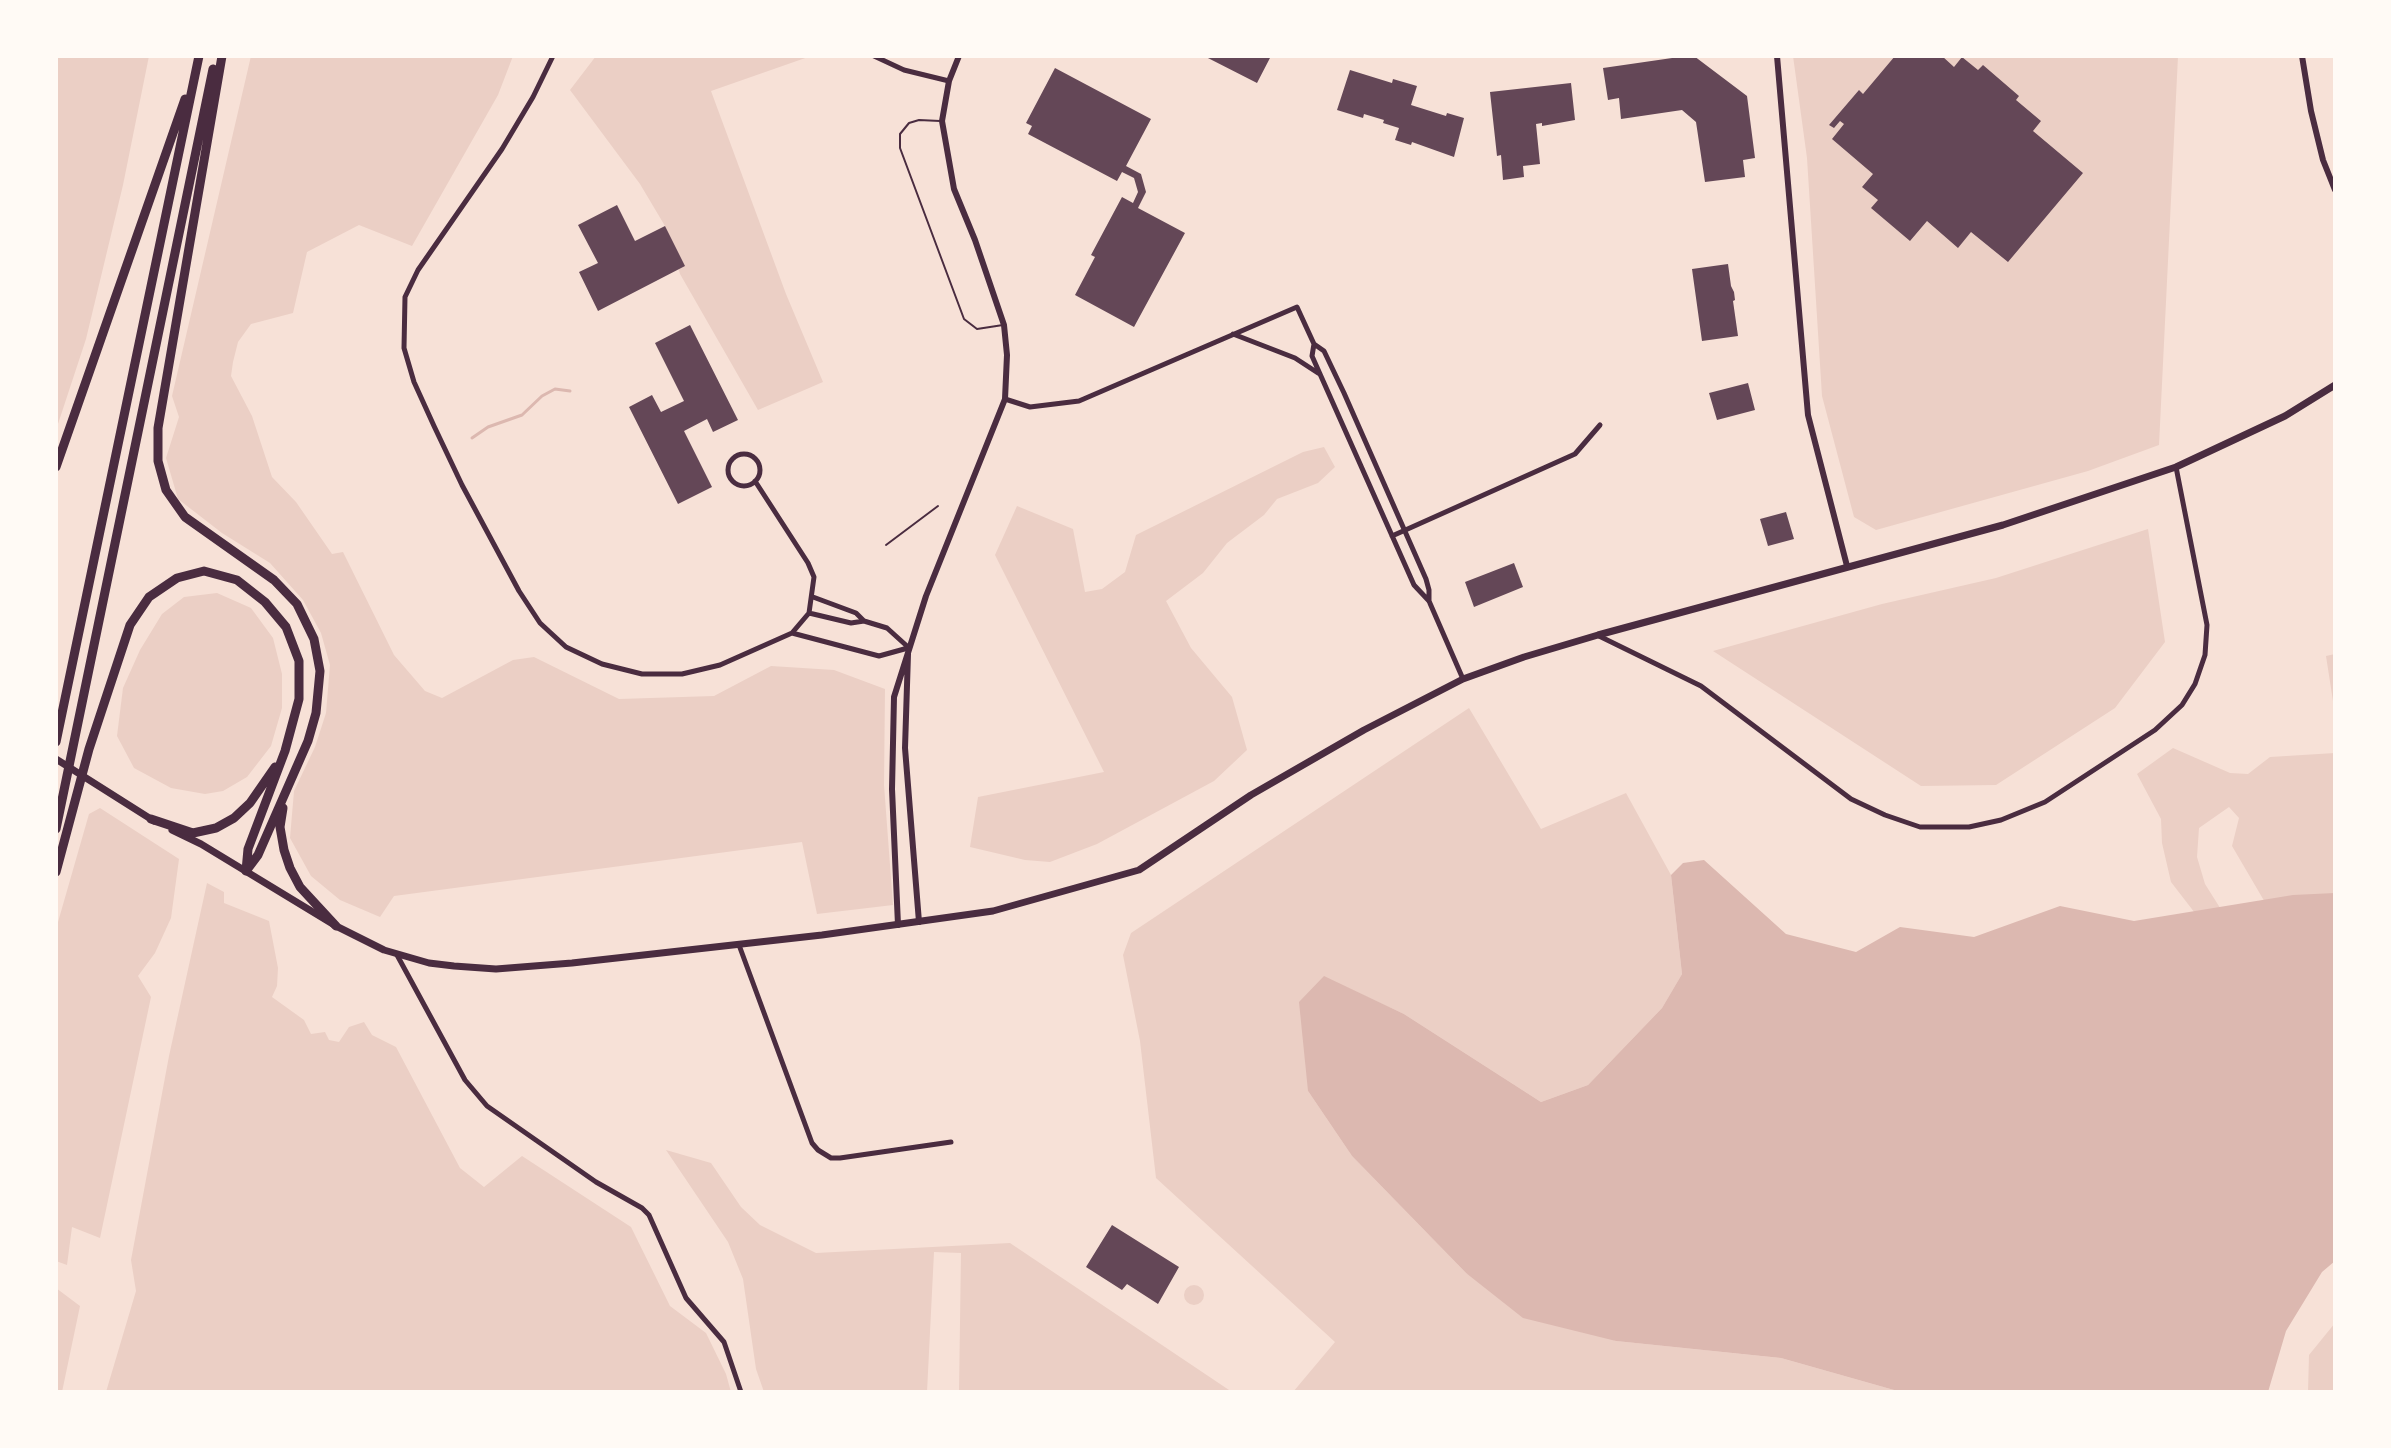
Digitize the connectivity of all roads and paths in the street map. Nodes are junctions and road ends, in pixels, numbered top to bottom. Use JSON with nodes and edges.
{"nodes":[{"id":1,"x":219,"y":56,"type":"edge"},
{"id":2,"x":553,"y":56,"type":"edge"},
{"id":3,"x":874,"y":56,"type":"edge"},
{"id":4,"x":959,"y":56,"type":"edge"},
{"id":5,"x":1777,"y":56,"type":"edge"},
{"id":6,"x":2302,"y":56,"type":"edge"},
{"id":7,"x":198,"y":61,"type":"edge"},
{"id":8,"x":949,"y":81,"type":"junction"},
{"id":9,"x":942,"y":121,"type":"junction"},
{"id":10,"x":2335,"y":190,"type":"edge"},
{"id":11,"x":1004,"y":325,"type":"junction"},
{"id":12,"x":1232,"y":334,"type":"junction"},
{"id":13,"x":1314,"y":344,"type":"junction"},
{"id":14,"x":1320,"y":374,"type":"junction"},
{"id":15,"x":2335,"y":385,"type":"edge"},
{"id":16,"x":1005,"y":399,"type":"junction"},
{"id":17,"x":1600,"y":425,"type":"dead end"},
{"id":18,"x":56,"y":467,"type":"edge"},
{"id":19,"x":2176,"y":467,"type":"junction"},
{"id":20,"x":755,"y":481,"type":"junction"},
{"id":21,"x":938,"y":506,"type":"dead end"},
{"id":22,"x":1405,"y":530,"type":"junction"},
{"id":23,"x":1392,"y":536,"type":"junction"},
{"id":24,"x":886,"y":545,"type":"dead end"},
{"id":25,"x":1847,"y":566,"type":"junction"},
{"id":26,"x":813,"y":597,"type":"junction"},
{"id":27,"x":1429,"y":601,"type":"junction"},
{"id":28,"x":809,"y":613,"type":"junction"},
{"id":29,"x":864,"y":621,"type":"junction"},
{"id":30,"x":792,"y":633,"type":"junction"},
{"id":31,"x":1598,"y":635,"type":"junction"},
{"id":32,"x":908,"y":648,"type":"junction"},
{"id":33,"x":74,"y":659,"type":"junction"},
{"id":34,"x":1463,"y":679,"type":"junction"},
{"id":35,"x":56,"y":715,"type":"edge"},
{"id":36,"x":56,"y":742,"type":"edge"},
{"id":37,"x":285,"y":751,"type":"junction"},
{"id":38,"x":56,"y":759,"type":"edge"},
{"id":39,"x":284,"y":794,"type":"junction"},
{"id":40,"x":151,"y":819,"type":"junction"},
{"id":41,"x":56,"y":829,"type":"edge"},
{"id":42,"x":246,"y":871,"type":"junction"},
{"id":43,"x":56,"y":872,"type":"edge"},
{"id":44,"x":919,"y":922,"type":"junction"},
{"id":45,"x":898,"y":925,"type":"junction"},
{"id":46,"x":336,"y":926,"type":"junction"},
{"id":47,"x":739,"y":945,"type":"junction"},
{"id":48,"x":397,"y":955,"type":"junction"},
{"id":49,"x":951,"y":1142,"type":"dead end"},
{"id":50,"x":741,"y":1392,"type":"edge"}],
"edges":[{"from":1,"to":39,"type":"highway"},
{"from":1,"to":41,"type":"highway"},
{"from":2,"to":30,"type":"street"},
{"from":3,"to":8,"type":"street"},
{"from":4,"to":8,"type":"street"},
{"from":5,"to":25,"type":"street"},
{"from":6,"to":10,"type":"street"},
{"from":7,"to":18,"type":"highway"},
{"from":7,"to":33,"type":"highway"},
{"from":8,"to":9,"type":"street"},
{"from":9,"to":11,"type":"street"},
{"from":9,"to":11,"type":"lane"},
{"from":11,"to":16,"type":"street"},
{"from":12,"to":13,"type":"street"},
{"from":12,"to":14,"type":"street"},
{"from":12,"to":16,"type":"street"},
{"from":13,"to":14,"type":"street"},
{"from":13,"to":22,"type":"street"},
{"from":14,"to":23,"type":"street"},
{"from":15,"to":19,"type":"main road"},
{"from":16,"to":32,"type":"street"},
{"from":17,"to":22,"type":"street"},
{"from":19,"to":25,"type":"main road"},
{"from":19,"to":31,"type":"street"},
{"from":20,"to":20,"type":"street"},
{"from":20,"to":26,"type":"street"},
{"from":21,"to":24,"type":"path"},
{"from":22,"to":23,"type":"street"},
{"from":22,"to":27,"type":"street"},
{"from":23,"to":27,"type":"street"},
{"from":25,"to":31,"type":"main road"},
{"from":26,"to":28,"type":"street"},
{"from":26,"to":29,"type":"street"},
{"from":27,"to":34,"type":"street"},
{"from":28,"to":29,"type":"street"},
{"from":28,"to":30,"type":"street"},
{"from":29,"to":32,"type":"street"},
{"from":30,"to":32,"type":"street"},
{"from":31,"to":34,"type":"main road"},
{"from":32,"to":44,"type":"street"},
{"from":32,"to":45,"type":"street"},
{"from":33,"to":35,"type":"highway"},
{"from":33,"to":36,"type":"highway"},
{"from":34,"to":44,"type":"main road"},
{"from":37,"to":40,"type":"highway"},
{"from":37,"to":42,"type":"highway"},
{"from":37,"to":43,"type":"highway"},
{"from":38,"to":40,"type":"main road"},
{"from":39,"to":42,"type":"highway"},
{"from":39,"to":46,"type":"highway"},
{"from":40,"to":42,"type":"main road"},
{"from":42,"to":46,"type":"main road"},
{"from":44,"to":45,"type":"main road"},
{"from":45,"to":47,"type":"main road"},
{"from":46,"to":48,"type":"main road"},
{"from":47,"to":48,"type":"main road"},
{"from":47,"to":49,"type":"street"},
{"from":48,"to":50,"type":"street"}]}
